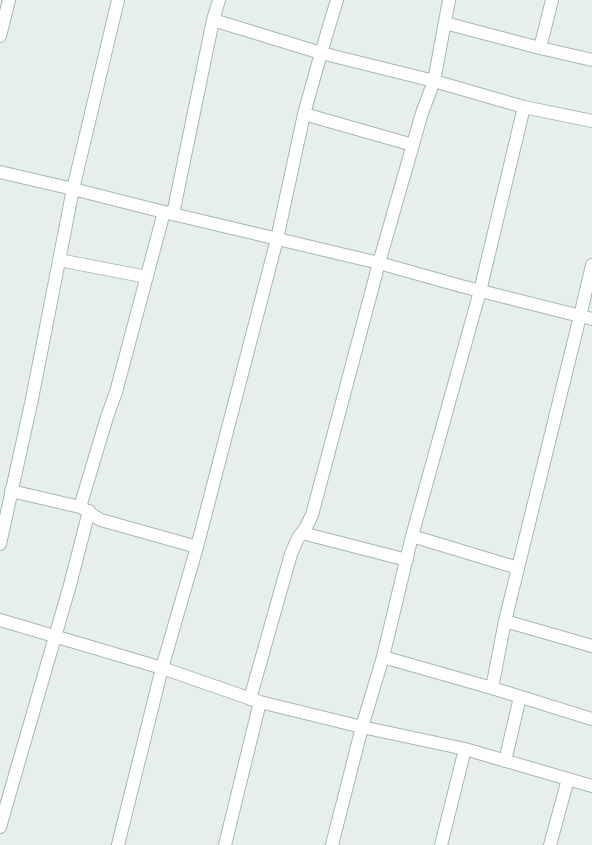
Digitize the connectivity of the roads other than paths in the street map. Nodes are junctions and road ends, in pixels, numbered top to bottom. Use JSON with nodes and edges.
{"nodes":[{"id":1,"x":9,"y":0,"type":"edge"},
{"id":2,"x":118,"y":0,"type":"edge"},
{"id":3,"x":219,"y":0,"type":"edge"},
{"id":4,"x":337,"y":0,"type":"edge"},
{"id":5,"x":449,"y":0,"type":"edge"},
{"id":6,"x":552,"y":0,"type":"edge"},
{"id":7,"x":213,"y":20,"type":"junction"},
{"id":8,"x":445,"y":23,"type":"junction"},
{"id":9,"x":0,"y":36,"type":"edge"},
{"id":10,"x":540,"y":48,"type":"junction"},
{"id":11,"x":321,"y":53,"type":"junction"},
{"id":12,"x":592,"y":60,"type":"edge"},
{"id":13,"x":434,"y":81,"type":"junction"},
{"id":14,"x":524,"y":107,"type":"junction"},
{"id":15,"x":304,"y":114,"type":"junction"},
{"id":16,"x":592,"y":121,"type":"edge"},
{"id":17,"x":413,"y":145,"type":"junction"},
{"id":18,"x":0,"y":172,"type":"edge"},
{"id":19,"x":73,"y":189,"type":"junction"},
{"id":20,"x":168,"y":214,"type":"junction"},
{"id":21,"x":277,"y":240,"type":"junction"},
{"id":22,"x":59,"y":260,"type":"junction"},
{"id":23,"x":379,"y":263,"type":"junction"},
{"id":24,"x":592,"y":265,"type":"edge"},
{"id":25,"x":147,"y":277,"type":"junction"},
{"id":26,"x":480,"y":291,"type":"junction"},
{"id":27,"x":586,"y":317,"type":"edge"},
{"id":28,"x":11,"y":491,"type":"junction"},
{"id":29,"x":84,"y":509,"type":"junction"},
{"id":30,"x":302,"y":533,"type":"junction"},
{"id":31,"x":412,"y":536,"type":"junction"},
{"id":32,"x":0,"y":544,"type":"edge"},
{"id":33,"x":197,"y":547,"type":"junction"},
{"id":34,"x":406,"y":560,"type":"junction"},
{"id":35,"x":518,"y":568,"type":"junction"},
{"id":36,"x":0,"y":620,"type":"edge"},
{"id":37,"x":505,"y":621,"type":"junction"},
{"id":38,"x":55,"y":637,"type":"junction"},
{"id":39,"x":592,"y":646,"type":"edge"},
{"id":40,"x":384,"y":657,"type":"junction"},
{"id":41,"x":162,"y":668,"type":"junction"},
{"id":42,"x":492,"y":688,"type":"junction"},
{"id":43,"x":520,"y":697,"type":"junction"},
{"id":44,"x":255,"y":700,"type":"junction"},
{"id":45,"x":592,"y":719,"type":"edge"},
{"id":46,"x":362,"y":727,"type":"junction"},
{"id":47,"x":465,"y":749,"type":"junction"},
{"id":48,"x":505,"y":761,"type":"junction"},
{"id":49,"x":568,"y":779,"type":"junction"},
{"id":50,"x":592,"y":786,"type":"edge"},
{"id":51,"x":0,"y":827,"type":"edge"},
{"id":52,"x":118,"y":845,"type":"edge"},
{"id":53,"x":225,"y":845,"type":"edge"},
{"id":54,"x":332,"y":845,"type":"edge"},
{"id":55,"x":441,"y":845,"type":"edge"},
{"id":56,"x":550,"y":845,"type":"edge"}],
"edges":[{"from":1,"to":9,"type":"street"},
{"from":2,"to":19,"type":"street"},
{"from":3,"to":7,"type":"street"},
{"from":4,"to":11,"type":"street"},
{"from":5,"to":8,"type":"street"},
{"from":6,"to":10,"type":"street"},
{"from":7,"to":11,"type":"street"},
{"from":7,"to":20,"type":"street"},
{"from":8,"to":10,"type":"street"},
{"from":8,"to":13,"type":"street"},
{"from":10,"to":12,"type":"street"},
{"from":11,"to":13,"type":"street"},
{"from":11,"to":15,"type":"street"},
{"from":13,"to":14,"type":"street"},
{"from":13,"to":17,"type":"street"},
{"from":14,"to":16,"type":"street"},
{"from":14,"to":26,"type":"street"},
{"from":15,"to":17,"type":"street"},
{"from":15,"to":21,"type":"street"},
{"from":17,"to":23,"type":"street"},
{"from":18,"to":19,"type":"street"},
{"from":19,"to":20,"type":"street"},
{"from":19,"to":22,"type":"street"},
{"from":20,"to":21,"type":"street"},
{"from":20,"to":25,"type":"street"},
{"from":21,"to":23,"type":"street"},
{"from":21,"to":33,"type":"street"},
{"from":22,"to":25,"type":"street"},
{"from":22,"to":28,"type":"street"},
{"from":23,"to":26,"type":"street"},
{"from":23,"to":30,"type":"street"},
{"from":24,"to":27,"type":"street"},
{"from":25,"to":29,"type":"street"},
{"from":26,"to":27,"type":"street"},
{"from":26,"to":31,"type":"street"},
{"from":27,"to":35,"type":"street"},
{"from":28,"to":29,"type":"street"},
{"from":28,"to":32,"type":"street"},
{"from":29,"to":33,"type":"street"},
{"from":29,"to":38,"type":"street"},
{"from":30,"to":34,"type":"street"},
{"from":30,"to":44,"type":"street"},
{"from":31,"to":34,"type":"street"},
{"from":31,"to":35,"type":"street"},
{"from":33,"to":41,"type":"street"},
{"from":34,"to":40,"type":"street"},
{"from":35,"to":37,"type":"street"},
{"from":36,"to":38,"type":"street"},
{"from":37,"to":39,"type":"street"},
{"from":37,"to":42,"type":"street"},
{"from":38,"to":41,"type":"street"},
{"from":38,"to":51,"type":"street"},
{"from":40,"to":42,"type":"street"},
{"from":40,"to":46,"type":"street"},
{"from":41,"to":44,"type":"street"},
{"from":41,"to":52,"type":"street"},
{"from":42,"to":43,"type":"street"},
{"from":43,"to":45,"type":"street"},
{"from":43,"to":48,"type":"street"},
{"from":44,"to":46,"type":"street"},
{"from":44,"to":53,"type":"street"},
{"from":46,"to":47,"type":"street"},
{"from":46,"to":54,"type":"street"},
{"from":47,"to":48,"type":"street"},
{"from":47,"to":55,"type":"street"},
{"from":48,"to":49,"type":"street"},
{"from":49,"to":50,"type":"street"},
{"from":49,"to":56,"type":"street"}]}
